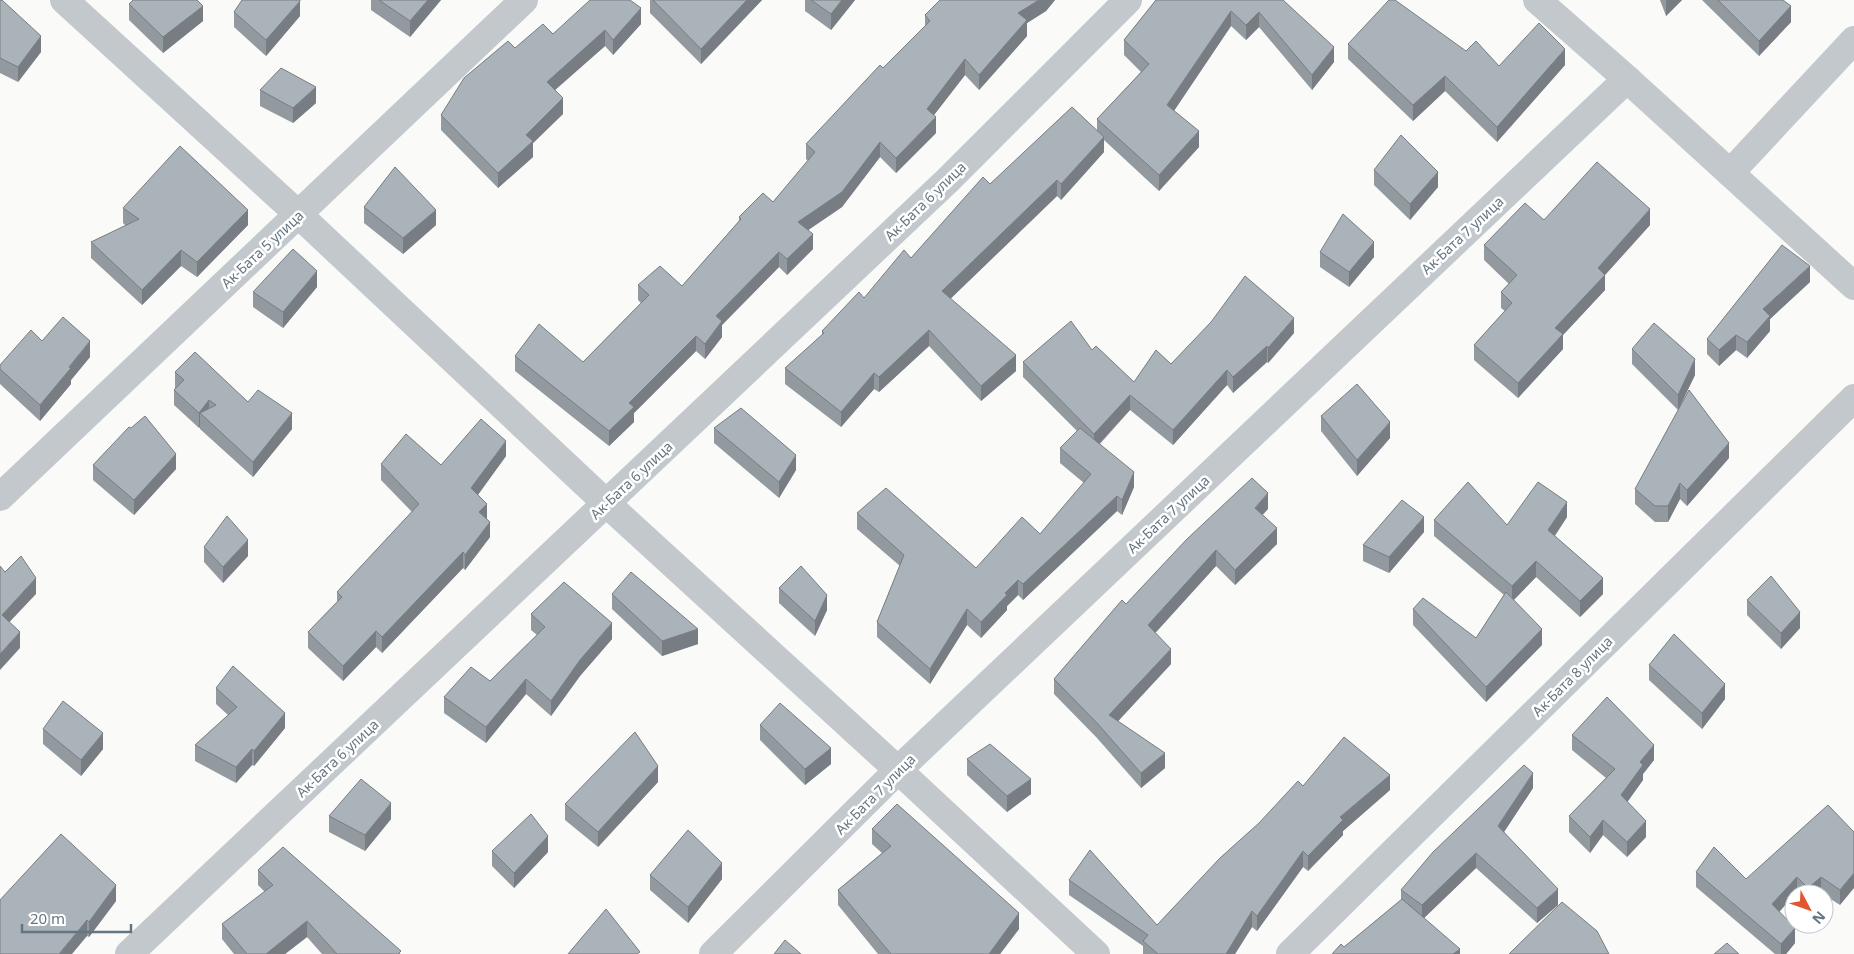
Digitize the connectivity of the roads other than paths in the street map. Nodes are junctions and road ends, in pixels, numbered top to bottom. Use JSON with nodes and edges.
{"nodes":[{"id":1,"x":64,"y":0,"type":"edge"},
{"id":2,"x":524,"y":0,"type":"edge"},
{"id":3,"x":1128,"y":0,"type":"edge"},
{"id":4,"x":1537,"y":0,"type":"edge"},
{"id":5,"x":1854,"y":40,"type":"edge"},
{"id":6,"x":1627,"y":79,"type":"junction"},
{"id":7,"x":1730,"y":173,"type":"junction"},
{"id":8,"x":298,"y":214,"type":"junction"},
{"id":9,"x":1854,"y":286,"type":"edge"},
{"id":10,"x":1854,"y":398,"type":"edge"},
{"id":11,"x":0,"y":497,"type":"edge"},
{"id":12,"x":606,"y":503,"type":"junction"},
{"id":13,"x":898,"y":770,"type":"junction"},
{"id":14,"x":129,"y":954,"type":"edge"},
{"id":15,"x":713,"y":954,"type":"edge"},
{"id":16,"x":1096,"y":954,"type":"edge"},
{"id":17,"x":1290,"y":954,"type":"edge"}],
"edges":[{"from":1,"to":8,"type":"street"},
{"from":2,"to":8,"type":"street","name":"Ак-Бата 5 улица"},
{"from":3,"to":12,"type":"street","name":"Ак-Бата 6 улица"},
{"from":4,"to":6,"type":"street"},
{"from":5,"to":7,"type":"street"},
{"from":6,"to":7,"type":"street"},
{"from":6,"to":13,"type":"street","name":"Ак-Бата 7 улица"},
{"from":7,"to":9,"type":"street"},
{"from":8,"to":11,"type":"street","name":"Ак-Бата 5 улица"},
{"from":8,"to":12,"type":"street"},
{"from":10,"to":17,"type":"street","name":"Ак-Бата 8 улица"},
{"from":12,"to":13,"type":"street"},
{"from":12,"to":14,"type":"street","name":"Ак-Бата 6 улица"},
{"from":13,"to":15,"type":"street","name":"Ак-Бата 7 улица"},
{"from":13,"to":16,"type":"street"}]}
